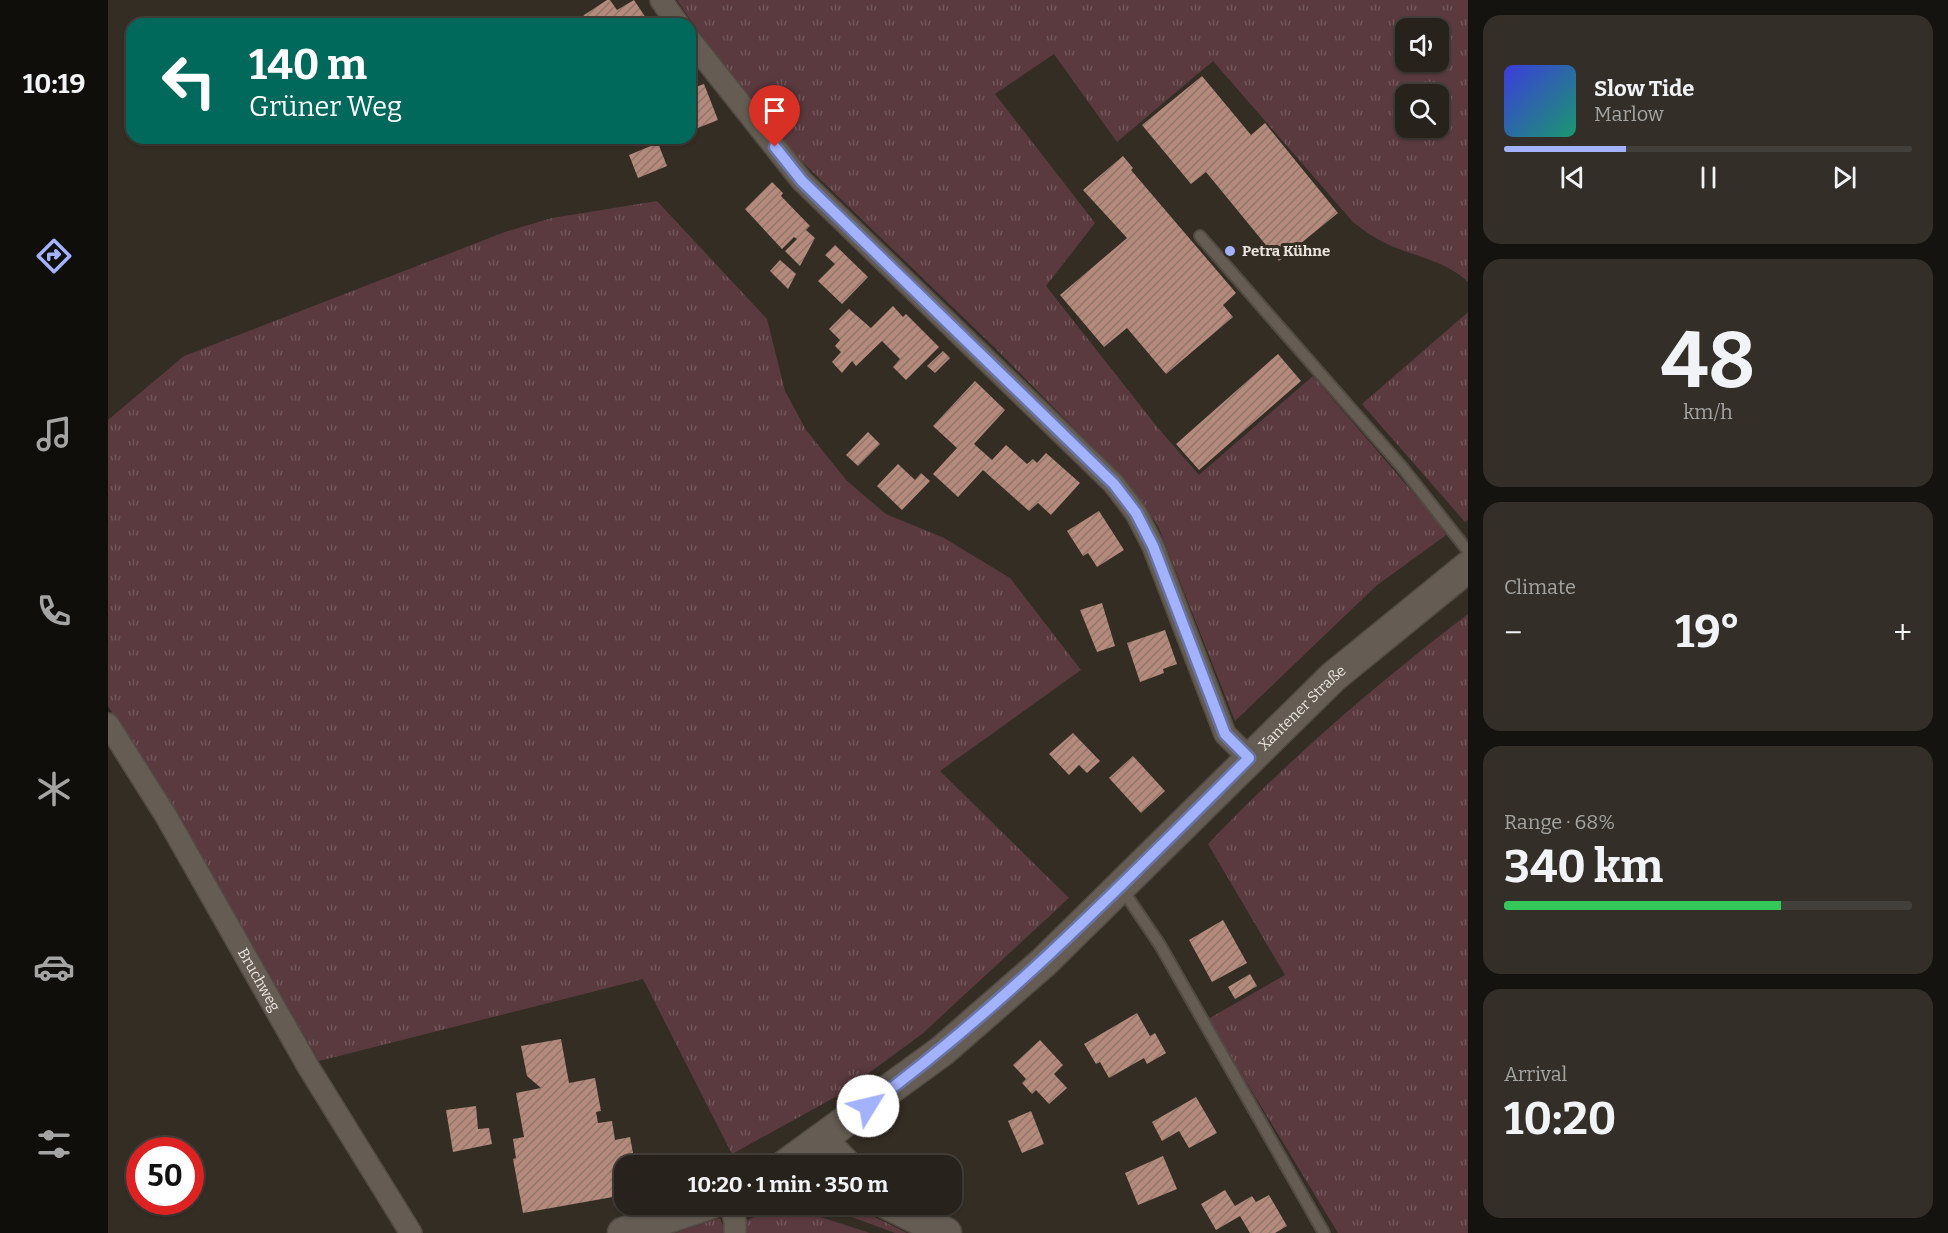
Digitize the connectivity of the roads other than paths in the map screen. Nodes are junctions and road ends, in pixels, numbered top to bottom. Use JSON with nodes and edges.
{"nodes":[{"id":1,"x":661,"y":0,"type":"edge"},
{"id":2,"x":674,"y":18,"type":"edge"},
{"id":3,"x":696,"y":48,"type":"edge"},
{"id":4,"x":1200,"y":236,"type":"dead end"},
{"id":5,"x":1468,"y":551,"type":"edge"},
{"id":6,"x":1468,"y":567,"type":"edge"},
{"id":7,"x":108,"y":724,"type":"edge"},
{"id":8,"x":1249,"y":758,"type":"junction"},
{"id":9,"x":1121,"y":886,"type":"junction"},
{"id":10,"x":822,"y":1140,"type":"junction"},
{"id":11,"x":800,"y":1155,"type":"edge"},
{"id":12,"x":836,"y":1155,"type":"edge"},
{"id":13,"x":676,"y":1215,"type":"edge"},
{"id":14,"x":733,"y":1215,"type":"edge"},
{"id":15,"x":910,"y":1215,"type":"edge"},
{"id":16,"x":411,"y":1233,"type":"edge"},
{"id":17,"x":623,"y":1233,"type":"edge"},
{"id":18,"x":735,"y":1233,"type":"edge"},
{"id":19,"x":946,"y":1233,"type":"edge"},
{"id":20,"x":1324,"y":1233,"type":"edge"}],
"edges":[{"from":1,"to":2,"type":"street"},
{"from":3,"to":8,"type":"street"},
{"from":4,"to":5,"type":"lane"},
{"from":6,"to":8,"type":"main road","name":"Xantener Straße"},
{"from":7,"to":16,"type":"street","name":"Bruchweg"},
{"from":8,"to":9,"type":"main road","name":"Xantener Straße"},
{"from":9,"to":10,"type":"main road","name":"Xantener Straße"},
{"from":9,"to":20,"type":"lane"},
{"from":10,"to":11,"type":"main road","name":"Xantener Straße"},
{"from":10,"to":12,"type":"main road"},
{"from":13,"to":17,"type":"main road"},
{"from":14,"to":18,"type":"street"},
{"from":15,"to":19,"type":"main road"}]}
